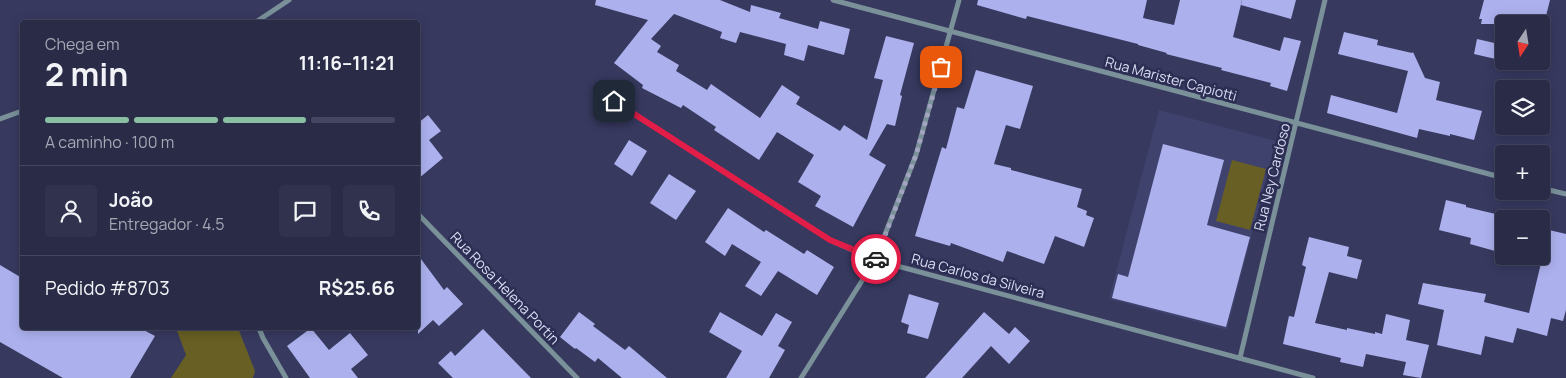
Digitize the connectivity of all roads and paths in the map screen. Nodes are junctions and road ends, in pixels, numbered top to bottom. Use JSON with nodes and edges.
{"nodes":[{"id":1,"x":289,"y":0,"type":"edge"},
{"id":2,"x":833,"y":0,"type":"edge"},
{"id":3,"x":959,"y":0,"type":"edge"},
{"id":4,"x":1325,"y":0,"type":"edge"},
{"id":5,"x":259,"y":20,"type":"edge"},
{"id":6,"x":952,"y":32,"type":"junction"},
{"id":7,"x":614,"y":101,"type":"dead end"},
{"id":8,"x":20,"y":112,"type":"edge"},
{"id":9,"x":0,"y":119,"type":"edge"},
{"id":10,"x":1296,"y":124,"type":"junction"},
{"id":11,"x":1495,"y":176,"type":"edge"},
{"id":12,"x":1550,"y":190,"type":"edge"},
{"id":13,"x":1566,"y":194,"type":"edge"},
{"id":14,"x":420,"y":216,"type":"edge"},
{"id":15,"x":876,"y":260,"type":"junction"},
{"id":16,"x":260,"y":330,"type":"edge"},
{"id":17,"x":1240,"y":358,"type":"junction"},
{"id":18,"x":286,"y":378,"type":"edge"},
{"id":19,"x":577,"y":378,"type":"edge"},
{"id":20,"x":801,"y":378,"type":"edge"},
{"id":21,"x":1313,"y":378,"type":"edge"}],
"edges":[{"from":1,"to":5,"type":"street"},
{"from":2,"to":6,"type":"street","name":"Rua Marister Capiotti"},
{"from":3,"to":6,"type":"street"},
{"from":4,"to":10,"type":"street","name":"Rua Ney Cardoso"},
{"from":6,"to":10,"type":"street","name":"Rua Marister Capiotti"},
{"from":6,"to":15,"type":"street"},
{"from":7,"to":15,"type":"street","name":"Rua Carlos da Silveira"},
{"from":8,"to":9,"type":"street"},
{"from":10,"to":11,"type":"street","name":"Rua Marister Capiotti"},
{"from":10,"to":17,"type":"street","name":"Rua Ney Cardoso"},
{"from":12,"to":13,"type":"street"},
{"from":14,"to":19,"type":"street","name":"Rua Rosa Helena Portin"},
{"from":15,"to":17,"type":"street","name":"Rua Carlos da Silveira"},
{"from":15,"to":20,"type":"street"},
{"from":16,"to":18,"type":"street"},
{"from":17,"to":21,"type":"street","name":"Rua Carlos da Silveira"}]}
